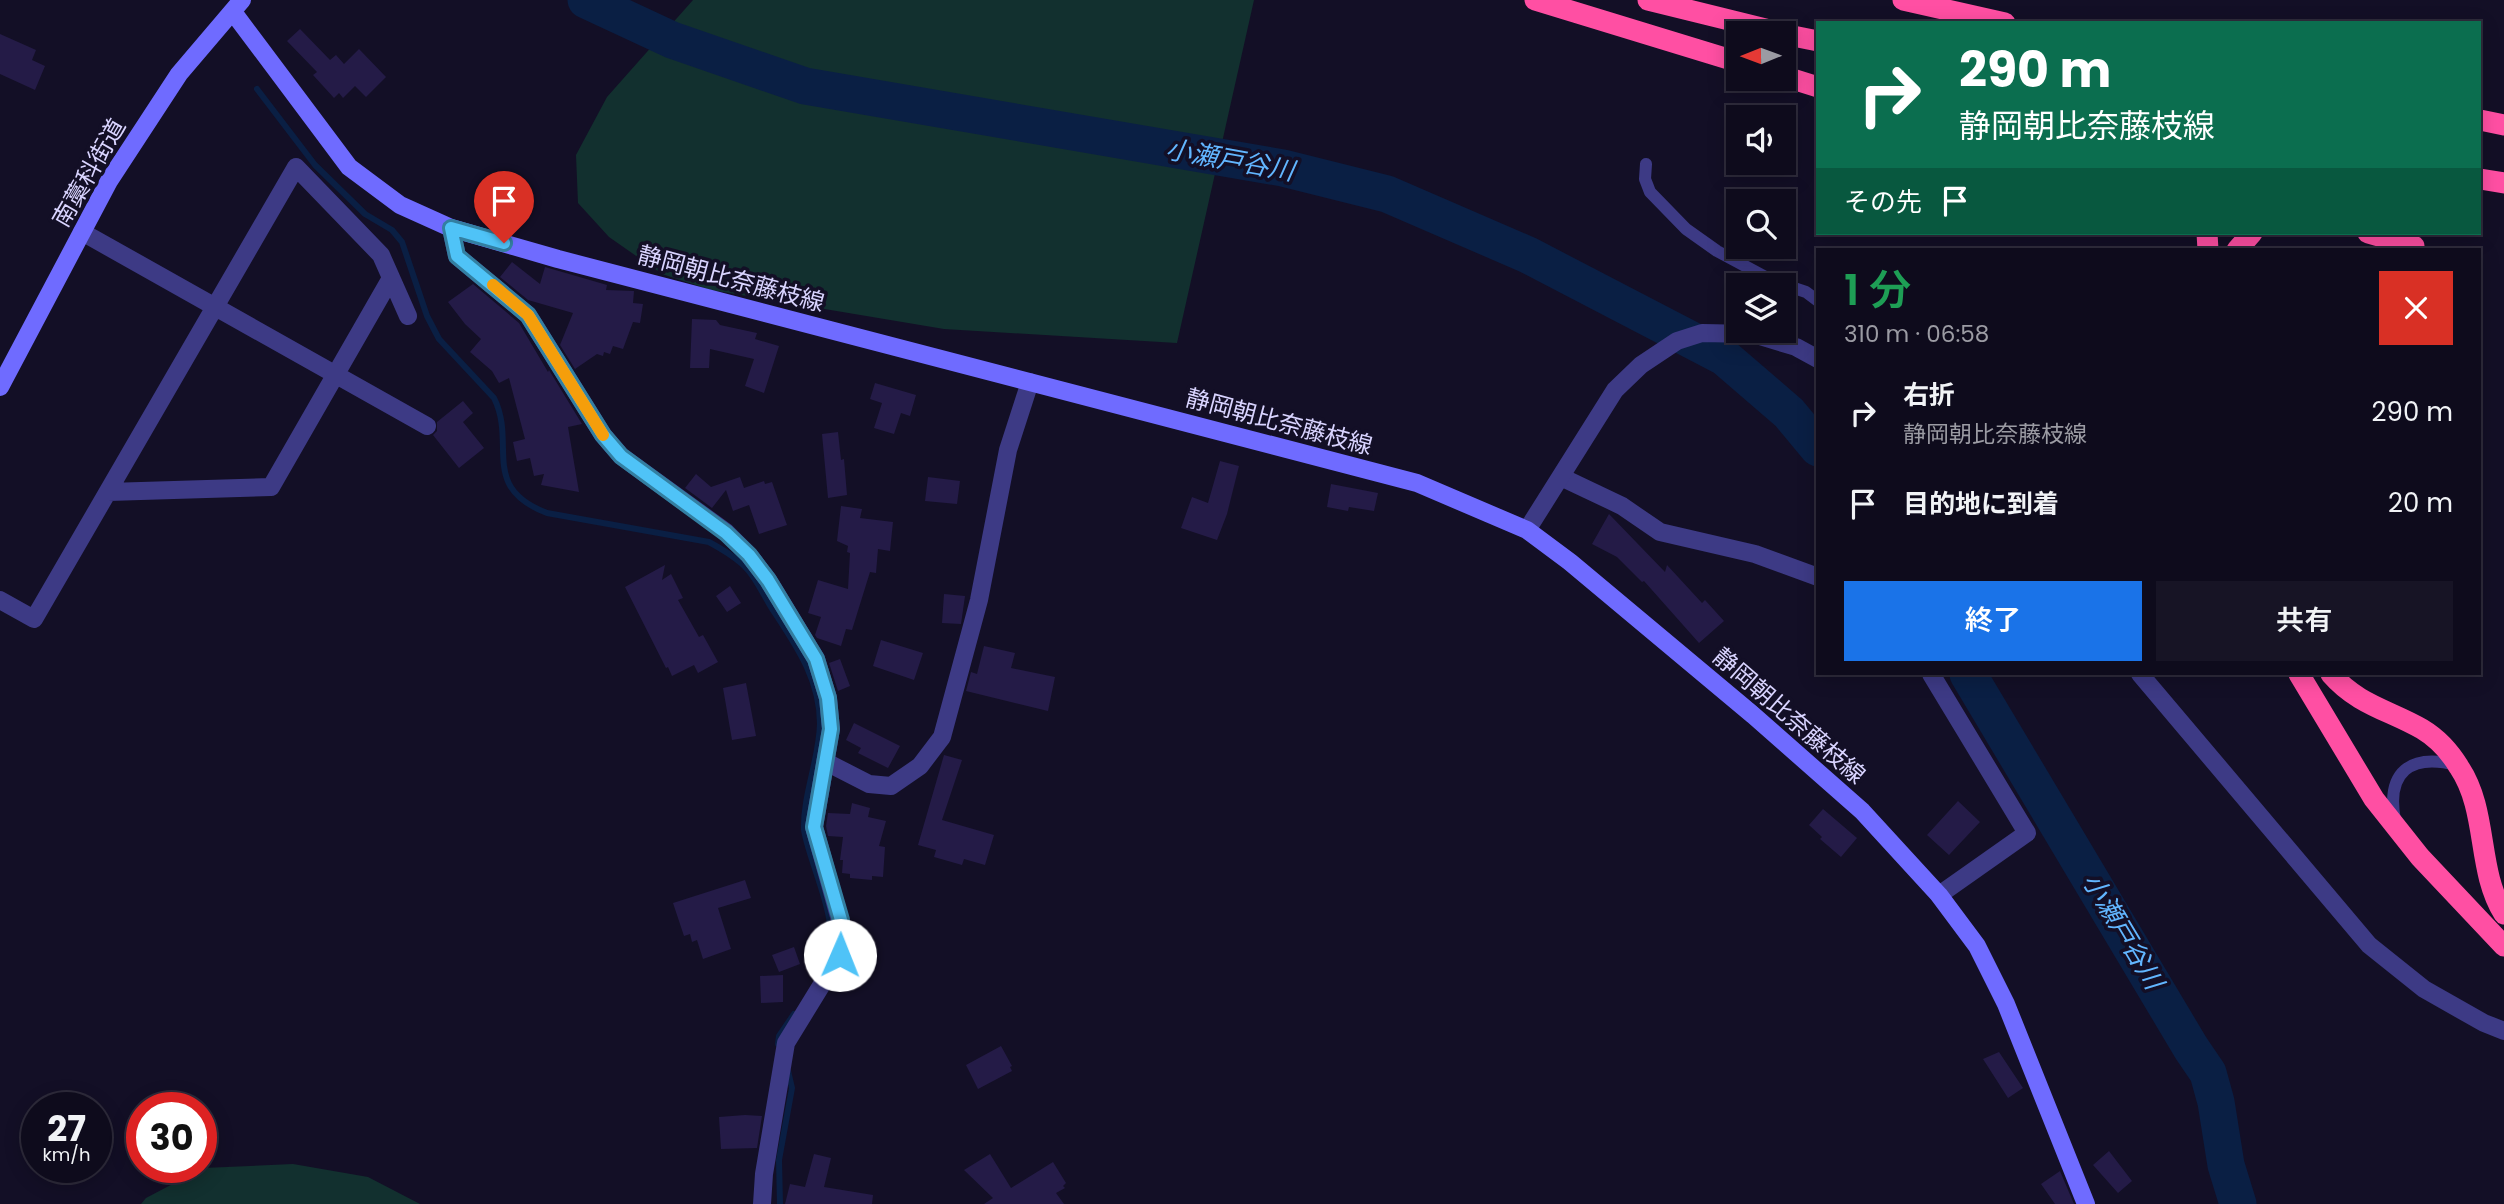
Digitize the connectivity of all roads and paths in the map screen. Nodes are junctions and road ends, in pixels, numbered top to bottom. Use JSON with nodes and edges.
{"nodes":[{"id":1,"x":1535,"y":0,"type":"edge"},
{"id":2,"x":1648,"y":0,"type":"edge"},
{"id":3,"x":1903,"y":0,"type":"edge"},
{"id":4,"x":234,"y":4,"type":"edge"},
{"id":5,"x":1734,"y":21,"type":"edge"},
{"id":6,"x":1996,"y":21,"type":"edge"},
{"id":7,"x":1796,"y":36,"type":"edge"},
{"id":8,"x":1816,"y":41,"type":"edge"},
{"id":9,"x":1726,"y":58,"type":"edge"},
{"id":10,"x":1796,"y":80,"type":"edge"},
{"id":11,"x":1816,"y":86,"type":"edge"},
{"id":12,"x":2481,"y":120,"type":"edge"},
{"id":13,"x":2504,"y":125,"type":"edge"},
{"id":14,"x":1646,"y":164,"type":"dead end"},
{"id":15,"x":2481,"y":178,"type":"edge"},
{"id":16,"x":2504,"y":183,"type":"edge"},
{"id":17,"x":451,"y":228,"type":"junction"},
{"id":18,"x":82,"y":232,"type":"junction"},
{"id":19,"x":2375,"y":235,"type":"edge"},
{"id":20,"x":2414,"y":246,"type":"dead end"},
{"id":21,"x":391,"y":278,"type":"junction"},
{"id":22,"x":1816,"y":300,"type":"edge"},
{"id":23,"x":215,"y":306,"type":"junction"},
{"id":24,"x":408,"y":316,"type":"dead end"},
{"id":25,"x":1816,"y":358,"type":"edge"},
{"id":26,"x":336,"y":374,"type":"junction"},
{"id":27,"x":1030,"y":382,"type":"junction"},
{"id":28,"x":0,"y":387,"type":"edge"},
{"id":29,"x":427,"y":426,"type":"dead end"},
{"id":30,"x":1561,"y":477,"type":"junction"},
{"id":31,"x":108,"y":492,"type":"junction"},
{"id":32,"x":1527,"y":530,"type":"junction"},
{"id":33,"x":1816,"y":576,"type":"edge"},
{"id":34,"x":0,"y":600,"type":"edge"},
{"id":35,"x":1932,"y":675,"type":"edge"},
{"id":36,"x":2141,"y":675,"type":"edge"},
{"id":37,"x":2300,"y":675,"type":"edge"},
{"id":38,"x":2333,"y":675,"type":"edge"},
{"id":39,"x":826,"y":762,"type":"junction"},
{"id":40,"x":2458,"y":765,"type":"junction"},
{"id":41,"x":2397,"y":831,"type":"junction"},
{"id":42,"x":1939,"y":895,"type":"junction"},
{"id":43,"x":2504,"y":914,"type":"edge"},
{"id":44,"x":2504,"y":946,"type":"edge"},
{"id":45,"x":2504,"y":1031,"type":"edge"},
{"id":46,"x":762,"y":1204,"type":"edge"},
{"id":47,"x":2086,"y":1204,"type":"edge"}],
"edges":[{"from":1,"to":9,"type":"highway"},
{"from":2,"to":5,"type":"highway"},
{"from":3,"to":6,"type":"highway"},
{"from":4,"to":17,"type":"main road","name":"静岡朝比奈藤枝線"},
{"from":4,"to":18,"type":"main road","name":"南藁科街道"},
{"from":7,"to":8,"type":"highway"},
{"from":10,"to":11,"type":"highway"},
{"from":12,"to":13,"type":"highway"},
{"from":14,"to":22,"type":"lane"},
{"from":15,"to":16,"type":"highway"},
{"from":17,"to":27,"type":"main road","name":"静岡朝比奈藤枝線"},
{"from":17,"to":39,"type":"street"},
{"from":18,"to":23,"type":"street"},
{"from":18,"to":28,"type":"main road","name":"南藁科街道"},
{"from":19,"to":20,"type":"highway"},
{"from":21,"to":23,"type":"street"},
{"from":21,"to":24,"type":"street"},
{"from":21,"to":26,"type":"street"},
{"from":23,"to":26,"type":"street"},
{"from":23,"to":31,"type":"street"},
{"from":25,"to":30,"type":"street"},
{"from":26,"to":29,"type":"street"},
{"from":26,"to":31,"type":"street"},
{"from":27,"to":32,"type":"main road","name":"静岡朝比奈藤枝線"},
{"from":27,"to":39,"type":"street"},
{"from":30,"to":32,"type":"street"},
{"from":30,"to":33,"type":"street"},
{"from":31,"to":34,"type":"street"},
{"from":32,"to":42,"type":"main road","name":"静岡朝比奈藤枝線"},
{"from":35,"to":42,"type":"street"},
{"from":36,"to":45,"type":"street"},
{"from":37,"to":41,"type":"highway"},
{"from":38,"to":40,"type":"highway"},
{"from":39,"to":46,"type":"street"},
{"from":40,"to":41,"type":"lane"},
{"from":40,"to":43,"type":"highway"},
{"from":41,"to":44,"type":"highway"},
{"from":42,"to":47,"type":"main road","name":"静岡朝比奈藤枝線"}]}
